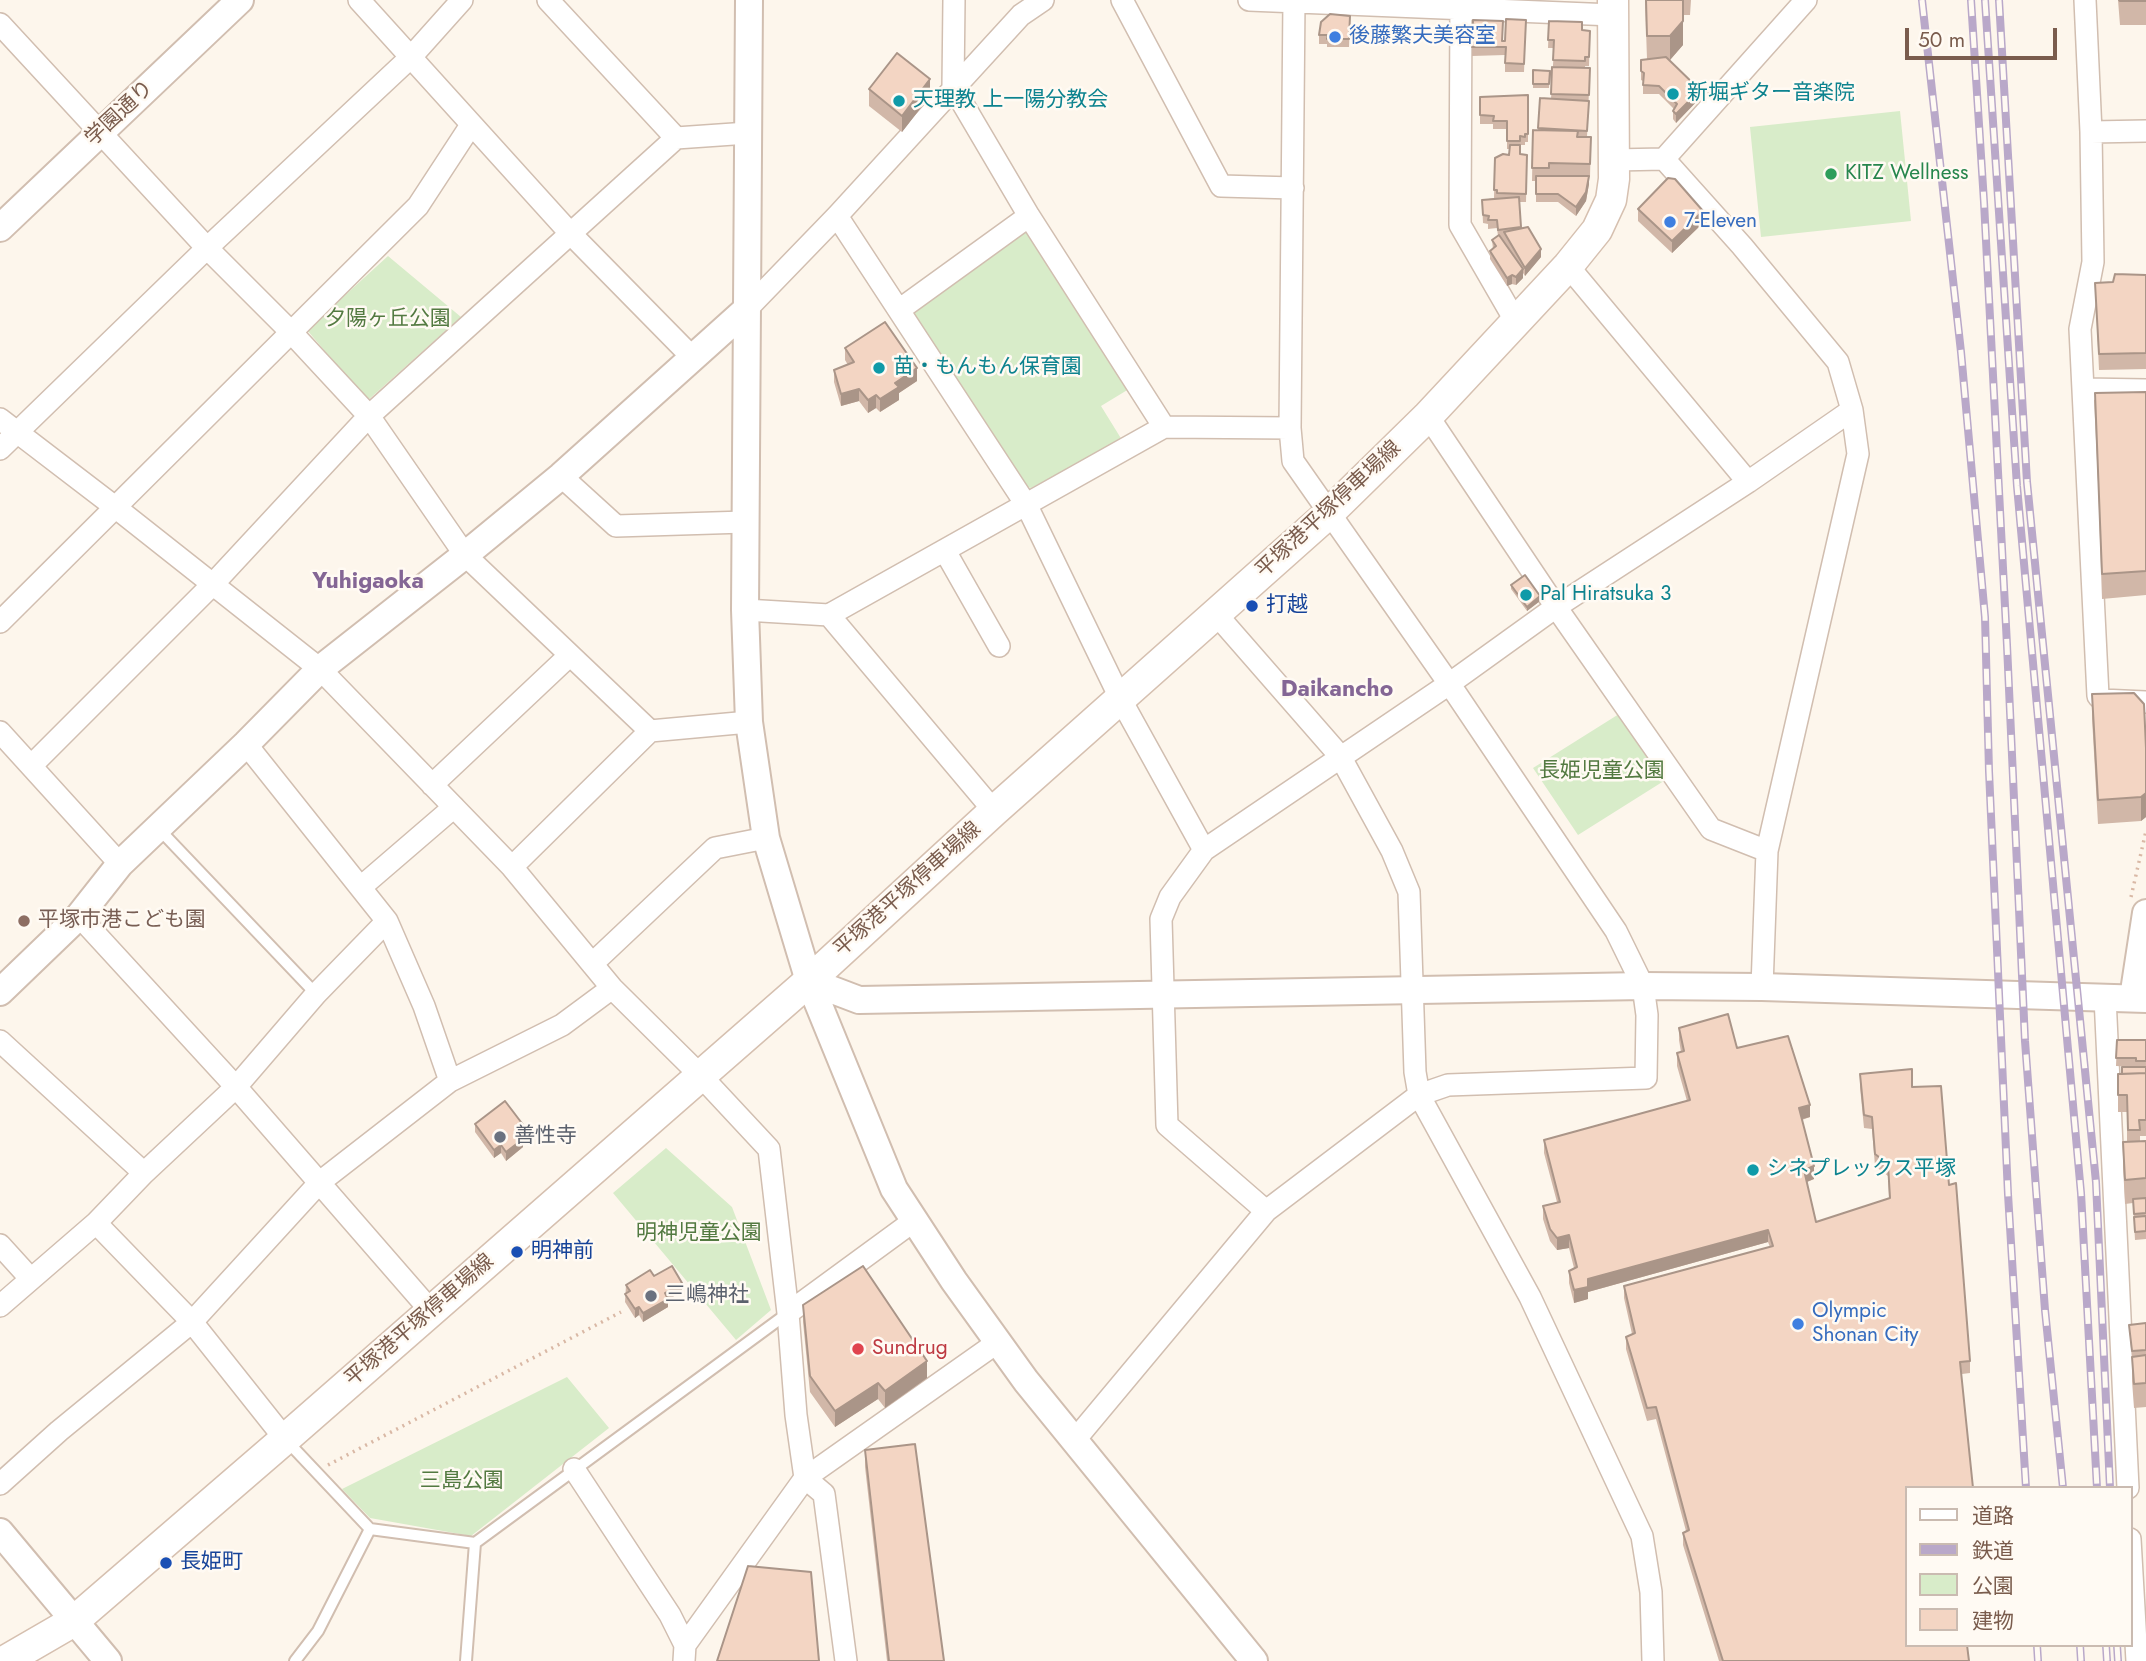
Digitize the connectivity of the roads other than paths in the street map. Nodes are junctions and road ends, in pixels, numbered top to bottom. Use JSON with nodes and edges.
{"nodes":[{"id":1,"x":240,"y":0,"type":"edge"},
{"id":2,"x":359,"y":0,"type":"edge"},
{"id":3,"x":462,"y":0,"type":"edge"},
{"id":4,"x":548,"y":0,"type":"edge"},
{"id":5,"x":748,"y":0,"type":"edge"},
{"id":6,"x":954,"y":0,"type":"edge"},
{"id":7,"x":1043,"y":0,"type":"edge"},
{"id":8,"x":1122,"y":0,"type":"edge"},
{"id":9,"x":1249,"y":0,"type":"edge"},
{"id":10,"x":2085,"y":0,"type":"edge"},
{"id":11,"x":1294,"y":1,"type":"edge"},
{"id":12,"x":1460,"y":4,"type":"edge"},
{"id":13,"x":1795,"y":4,"type":"edge"},
{"id":14,"x":1613,"y":7,"type":"edge"},
{"id":15,"x":0,"y":24,"type":"edge"},
{"id":16,"x":411,"y":57,"type":"junction"},
{"id":17,"x":953,"y":87,"type":"junction"},
{"id":18,"x":471,"y":125,"type":"junction"},
{"id":19,"x":101,"y":131,"type":"junction"},
{"id":20,"x":2146,"y":131,"type":"edge"},
{"id":21,"x":2091,"y":132,"type":"junction"},
{"id":22,"x":748,"y":133,"type":"junction"},
{"id":23,"x":676,"y":138,"type":"junction"},
{"id":24,"x":1664,"y":159,"type":"junction"},
{"id":25,"x":1614,"y":160,"type":"junction"},
{"id":26,"x":1293,"y":188,"type":"junction"},
{"id":27,"x":837,"y":216,"type":"junction"},
{"id":28,"x":1029,"y":216,"type":"junction"},
{"id":29,"x":0,"y":228,"type":"edge"},
{"id":30,"x":570,"y":233,"type":"junction"},
{"id":31,"x":207,"y":248,"type":"junction"},
{"id":32,"x":1568,"y":266,"type":"junction"},
{"id":33,"x":747,"y":309,"type":"junction"},
{"id":34,"x":899,"y":310,"type":"junction"},
{"id":35,"x":1516,"y":322,"type":"junction"},
{"id":36,"x":291,"y":332,"type":"junction"},
{"id":37,"x":692,"y":358,"type":"junction"},
{"id":38,"x":2084,"y":389,"type":"junction"},
{"id":39,"x":2146,"y":390,"type":"edge"},
{"id":40,"x":1852,"y":410,"type":"junction"},
{"id":41,"x":369,"y":416,"type":"junction"},
{"id":42,"x":1428,"y":416,"type":"junction"},
{"id":43,"x":0,"y":419,"type":"edge"},
{"id":44,"x":1164,"y":427,"type":"junction"},
{"id":45,"x":1290,"y":428,"type":"junction"},
{"id":46,"x":18,"y":432,"type":"junction"},
{"id":47,"x":0,"y":449,"type":"edge"},
{"id":48,"x":561,"y":476,"type":"junction"},
{"id":49,"x":1748,"y":482,"type":"junction"},
{"id":50,"x":1027,"y":506,"type":"junction"},
{"id":51,"x":115,"y":507,"type":"junction"},
{"id":52,"x":1328,"y":514,"type":"junction"},
{"id":53,"x":746,"y":522,"type":"junction"},
{"id":54,"x":945,"y":551,"type":"junction"},
{"id":55,"x":465,"y":555,"type":"junction"},
{"id":56,"x":213,"y":584,"type":"junction"},
{"id":57,"x":1556,"y":607,"type":"junction"},
{"id":58,"x":745,"y":610,"type":"junction"},
{"id":59,"x":1216,"y":614,"type":"junction"},
{"id":60,"x":829,"y":615,"type":"junction"},
{"id":61,"x":0,"y":622,"type":"edge"},
{"id":62,"x":999,"y":646,"type":"dead end"},
{"id":63,"x":570,"y":655,"type":"junction"},
{"id":64,"x":320,"y":669,"type":"junction"},
{"id":65,"x":1449,"y":684,"type":"junction"},
{"id":66,"x":1121,"y":700,"type":"junction"},
{"id":67,"x":2146,"y":702,"type":"edge"},
{"id":68,"x":749,"y":722,"type":"junction"},
{"id":69,"x":650,"y":731,"type":"junction"},
{"id":70,"x":0,"y":732,"type":"edge"},
{"id":71,"x":246,"y":744,"type":"junction"},
{"id":72,"x":1339,"y":756,"type":"junction"},
{"id":73,"x":30,"y":766,"type":"junction"},
{"id":74,"x":432,"y":785,"type":"junction"},
{"id":75,"x":454,"y":807,"type":"junction"},
{"id":76,"x":994,"y":811,"type":"junction"},
{"id":77,"x":158,"y":828,"type":"junction"},
{"id":78,"x":766,"y":838,"type":"junction"},
{"id":79,"x":1204,"y":850,"type":"junction"},
{"id":80,"x":1767,"y":851,"type":"junction"},
{"id":81,"x":120,"y":864,"type":"junction"},
{"id":82,"x":512,"y":867,"type":"junction"},
{"id":83,"x":361,"y":887,"type":"junction"},
{"id":84,"x":2146,"y":913,"type":"edge"},
{"id":85,"x":79,"y":916,"type":"junction"},
{"id":86,"x":387,"y":921,"type":"junction"},
{"id":87,"x":592,"y":964,"type":"junction"},
{"id":88,"x":809,"y":981,"type":"junction"},
{"id":89,"x":1643,"y":986,"type":"junction"},
{"id":90,"x":1762,"y":987,"type":"junction"},
{"id":91,"x":612,"y":988,"type":"junction"},
{"id":92,"x":1414,"y":990,"type":"junction"},
{"id":93,"x":0,"y":992,"type":"edge"},
{"id":94,"x":316,"y":994,"type":"junction"},
{"id":95,"x":1165,"y":996,"type":"junction"},
{"id":96,"x":2105,"y":997,"type":"junction"},
{"id":97,"x":2140,"y":999,"type":"edge"},
{"id":98,"x":0,"y":1041,"type":"edge"},
{"id":99,"x":700,"y":1075,"type":"junction"},
{"id":100,"x":450,"y":1081,"type":"junction"},
{"id":101,"x":236,"y":1087,"type":"junction"},
{"id":102,"x":1419,"y":1095,"type":"junction"},
{"id":103,"x":2113,"y":1159,"type":"junction"},
{"id":104,"x":2135,"y":1160,"type":"edge"},
{"id":105,"x":144,"y":1173,"type":"junction"},
{"id":106,"x":320,"y":1182,"type":"junction"},
{"id":107,"x":1266,"y":1211,"type":"junction"},
{"id":108,"x":915,"y":1220,"type":"junction"},
{"id":109,"x":96,"y":1223,"type":"junction"},
{"id":110,"x":0,"y":1245,"type":"edge"},
{"id":111,"x":30,"y":1278,"type":"junction"},
{"id":112,"x":0,"y":1306,"type":"edge"},
{"id":113,"x":431,"y":1311,"type":"junction"},
{"id":114,"x":788,"y":1313,"type":"junction"},
{"id":115,"x":192,"y":1322,"type":"junction"},
{"id":116,"x":998,"y":1342,"type":"junction"},
{"id":117,"x":2146,"y":1373,"type":"edge"},
{"id":118,"x":2122,"y":1374,"type":"junction"},
{"id":119,"x":285,"y":1439,"type":"junction"},
{"id":120,"x":1074,"y":1441,"type":"junction"},
{"id":121,"x":574,"y":1469,"type":"junction"},
{"id":122,"x":805,"y":1478,"type":"junction"},
{"id":123,"x":0,"y":1484,"type":"edge"},
{"id":124,"x":2128,"y":1486,"type":"edge"},
{"id":125,"x":370,"y":1529,"type":"junction"},
{"id":126,"x":0,"y":1532,"type":"edge"},
{"id":127,"x":475,"y":1543,"type":"junction"},
{"id":128,"x":2132,"y":1564,"type":"edge"},
{"id":129,"x":74,"y":1621,"type":"junction"},
{"id":130,"x":2139,"y":1652,"type":"edge"},
{"id":131,"x":685,"y":1653,"type":"edge"},
{"id":132,"x":5,"y":1661,"type":"edge"},
{"id":133,"x":108,"y":1661,"type":"edge"},
{"id":134,"x":295,"y":1661,"type":"edge"},
{"id":135,"x":466,"y":1661,"type":"edge"},
{"id":136,"x":846,"y":1661,"type":"edge"},
{"id":137,"x":1254,"y":1661,"type":"edge"},
{"id":138,"x":1653,"y":1661,"type":"edge"}],
"edges":[{"from":1,"to":19,"type":"street","name":"学園通り"},
{"from":2,"to":16,"type":"street"},
{"from":3,"to":16,"type":"street"},
{"from":4,"to":23,"type":"street"},
{"from":5,"to":22,"type":"street"},
{"from":6,"to":17,"type":"street"},
{"from":7,"to":17,"type":"street"},
{"from":8,"to":26,"type":"street"},
{"from":9,"to":11,"type":"street"},
{"from":10,"to":21,"type":"street"},
{"from":11,"to":12,"type":"street"},
{"from":11,"to":26,"type":"street"},
{"from":12,"to":14,"type":"street"},
{"from":12,"to":35,"type":"street"},
{"from":13,"to":24,"type":"street"},
{"from":14,"to":25,"type":"main road","name":"平塚港平塚停車場線"},
{"from":15,"to":19,"type":"street"},
{"from":16,"to":18,"type":"street"},
{"from":16,"to":31,"type":"street"},
{"from":17,"to":27,"type":"street"},
{"from":17,"to":28,"type":"street"},
{"from":18,"to":30,"type":"street"},
{"from":18,"to":36,"type":"street"},
{"from":19,"to":29,"type":"street","name":"学園通り"},
{"from":19,"to":31,"type":"street"},
{"from":20,"to":21,"type":"street"},
{"from":21,"to":38,"type":"street"},
{"from":22,"to":23,"type":"street"},
{"from":22,"to":33,"type":"street"},
{"from":23,"to":30,"type":"street"},
{"from":24,"to":25,"type":"street"},
{"from":24,"to":40,"type":"street"},
{"from":25,"to":32,"type":"main road","name":"平塚港平塚停車場線"},
{"from":26,"to":45,"type":"street"},
{"from":27,"to":33,"type":"street"},
{"from":27,"to":34,"type":"street"},
{"from":28,"to":34,"type":"street"},
{"from":28,"to":44,"type":"street"},
{"from":30,"to":37,"type":"street"},
{"from":30,"to":41,"type":"street"},
{"from":31,"to":36,"type":"street"},
{"from":31,"to":46,"type":"street"},
{"from":32,"to":35,"type":"main road","name":"平塚港平塚停車場線"},
{"from":32,"to":49,"type":"street"},
{"from":33,"to":37,"type":"street"},
{"from":33,"to":53,"type":"street"},
{"from":34,"to":50,"type":"street"},
{"from":35,"to":42,"type":"main road","name":"平塚港平塚停車場線"},
{"from":36,"to":41,"type":"street"},
{"from":36,"to":51,"type":"street"},
{"from":37,"to":48,"type":"street"},
{"from":38,"to":39,"type":"street"},
{"from":38,"to":67,"type":"street"},
{"from":40,"to":49,"type":"street"},
{"from":40,"to":80,"type":"street"},
{"from":41,"to":55,"type":"street"},
{"from":41,"to":56,"type":"street"},
{"from":42,"to":52,"type":"main road","name":"平塚港平塚停車場線"},
{"from":42,"to":57,"type":"street"},
{"from":43,"to":46,"type":"street"},
{"from":44,"to":45,"type":"street"},
{"from":44,"to":50,"type":"street"},
{"from":45,"to":52,"type":"street"},
{"from":46,"to":47,"type":"street"},
{"from":46,"to":51,"type":"street"},
{"from":48,"to":53,"type":"street"},
{"from":48,"to":55,"type":"street"},
{"from":49,"to":57,"type":"street"},
{"from":50,"to":54,"type":"street"},
{"from":50,"to":66,"type":"street"},
{"from":51,"to":56,"type":"street"},
{"from":51,"to":61,"type":"street"},
{"from":52,"to":59,"type":"main road","name":"平塚港平塚停車場線"},
{"from":52,"to":65,"type":"street"},
{"from":53,"to":58,"type":"street"},
{"from":54,"to":60,"type":"street"},
{"from":54,"to":62,"type":"street"},
{"from":55,"to":63,"type":"street"},
{"from":55,"to":64,"type":"street"},
{"from":56,"to":64,"type":"street"},
{"from":56,"to":73,"type":"street"},
{"from":57,"to":65,"type":"street"},
{"from":57,"to":80,"type":"street"},
{"from":58,"to":60,"type":"street"},
{"from":58,"to":68,"type":"street"},
{"from":59,"to":66,"type":"main road","name":"平塚港平塚停車場線"},
{"from":59,"to":72,"type":"street"},
{"from":60,"to":76,"type":"street"},
{"from":63,"to":69,"type":"street"},
{"from":63,"to":74,"type":"street"},
{"from":64,"to":71,"type":"street"},
{"from":64,"to":74,"type":"street"},
{"from":65,"to":72,"type":"street"},
{"from":65,"to":89,"type":"street"},
{"from":66,"to":76,"type":"main road","name":"平塚港平塚停車場線"},
{"from":66,"to":79,"type":"street"},
{"from":68,"to":69,"type":"street"},
{"from":68,"to":78,"type":"street"},
{"from":69,"to":82,"type":"street"},
{"from":70,"to":73,"type":"street"},
{"from":71,"to":77,"type":"street"},
{"from":71,"to":83,"type":"street"},
{"from":72,"to":79,"type":"street"},
{"from":72,"to":92,"type":"street"},
{"from":73,"to":81,"type":"street"},
{"from":74,"to":75,"type":"street"},
{"from":75,"to":82,"type":"street"},
{"from":75,"to":83,"type":"street"},
{"from":76,"to":88,"type":"main road","name":"平塚港平塚停車場線"},
{"from":77,"to":81,"type":"street"},
{"from":77,"to":94,"type":"lane"},
{"from":78,"to":87,"type":"street"},
{"from":78,"to":88,"type":"street"},
{"from":79,"to":95,"type":"street"},
{"from":80,"to":90,"type":"street"},
{"from":81,"to":85,"type":"street"},
{"from":82,"to":87,"type":"street"},
{"from":83,"to":86,"type":"street"},
{"from":84,"to":97,"type":"street"},
{"from":85,"to":93,"type":"street"},
{"from":85,"to":101,"type":"street"},
{"from":86,"to":94,"type":"street"},
{"from":86,"to":100,"type":"street"},
{"from":87,"to":91,"type":"street"},
{"from":88,"to":95,"type":"street"},
{"from":88,"to":99,"type":"main road","name":"平塚港平塚停車場線"},
{"from":88,"to":108,"type":"street"},
{"from":89,"to":90,"type":"street"},
{"from":89,"to":92,"type":"street"},
{"from":89,"to":102,"type":"street"},
{"from":90,"to":96,"type":"street"},
{"from":91,"to":99,"type":"street"},
{"from":91,"to":100,"type":"street"},
{"from":92,"to":95,"type":"street"},
{"from":92,"to":102,"type":"street"},
{"from":94,"to":101,"type":"street"},
{"from":95,"to":107,"type":"street"},
{"from":96,"to":97,"type":"street"},
{"from":96,"to":103,"type":"street"},
{"from":98,"to":105,"type":"street"},
{"from":99,"to":113,"type":"main road","name":"平塚港平塚停車場線"},
{"from":99,"to":114,"type":"street"},
{"from":100,"to":106,"type":"street"},
{"from":101,"to":105,"type":"street"},
{"from":101,"to":106,"type":"street"},
{"from":102,"to":107,"type":"street"},
{"from":102,"to":138,"type":"street"},
{"from":103,"to":104,"type":"street"},
{"from":103,"to":118,"type":"street"},
{"from":105,"to":109,"type":"street"},
{"from":106,"to":113,"type":"street"},
{"from":106,"to":115,"type":"street"},
{"from":107,"to":120,"type":"street"},
{"from":108,"to":114,"type":"street"},
{"from":108,"to":116,"type":"street"},
{"from":109,"to":111,"type":"street"},
{"from":109,"to":115,"type":"street"},
{"from":110,"to":111,"type":"street"},
{"from":111,"to":112,"type":"street"},
{"from":113,"to":119,"type":"main road","name":"平塚港平塚停車場線"},
{"from":114,"to":121,"type":"lane"},
{"from":114,"to":122,"type":"street"},
{"from":115,"to":119,"type":"street"},
{"from":115,"to":123,"type":"street"},
{"from":116,"to":120,"type":"street"},
{"from":116,"to":122,"type":"street"},
{"from":117,"to":118,"type":"street"},
{"from":118,"to":124,"type":"street"},
{"from":119,"to":125,"type":"lane"},
{"from":119,"to":129,"type":"main road","name":"平塚港平塚停車場線"},
{"from":120,"to":137,"type":"street"},
{"from":121,"to":127,"type":"lane"},
{"from":121,"to":131,"type":"street"},
{"from":122,"to":131,"type":"street"},
{"from":122,"to":136,"type":"street"},
{"from":125,"to":127,"type":"lane"},
{"from":125,"to":134,"type":"lane"},
{"from":126,"to":129,"type":"street"},
{"from":127,"to":135,"type":"lane"},
{"from":128,"to":130,"type":"street"},
{"from":129,"to":132,"type":"main road","name":"平塚港平塚停車場線"},
{"from":129,"to":133,"type":"street"}]}
